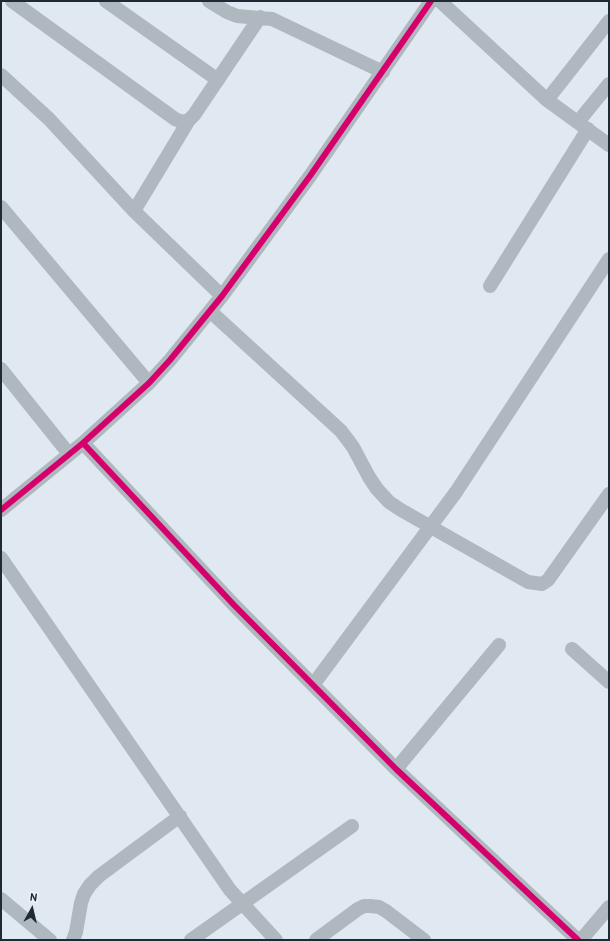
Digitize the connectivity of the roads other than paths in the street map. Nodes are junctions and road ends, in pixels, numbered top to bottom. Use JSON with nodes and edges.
{"nodes":[{"id":1,"x":12,"y":1,"type":"edge"},
{"id":2,"x":106,"y":1,"type":"edge"},
{"id":3,"x":209,"y":1,"type":"edge"},
{"id":4,"x":431,"y":1,"type":"edge"},
{"id":5,"x":440,"y":1,"type":"edge"},
{"id":6,"x":260,"y":17,"type":"junction"},
{"id":7,"x":609,"y":21,"type":"edge"},
{"id":8,"x":382,"y":72,"type":"junction"},
{"id":9,"x":1,"y":75,"type":"edge"},
{"id":10,"x":218,"y":80,"type":"junction"},
{"id":11,"x":609,"y":84,"type":"edge"},
{"id":12,"x":547,"y":100,"type":"junction"},
{"id":13,"x":190,"y":120,"type":"junction"},
{"id":14,"x":583,"y":126,"type":"junction"},
{"id":15,"x":609,"y":145,"type":"edge"},
{"id":16,"x":1,"y":207,"type":"edge"},
{"id":17,"x":134,"y":211,"type":"junction"},
{"id":18,"x":609,"y":259,"type":"edge"},
{"id":19,"x":490,"y":286,"type":"dead end"},
{"id":20,"x":222,"y":296,"type":"junction"},
{"id":21,"x":211,"y":312,"type":"junction"},
{"id":22,"x":1,"y":369,"type":"edge"},
{"id":23,"x":149,"y":383,"type":"junction"},
{"id":24,"x":83,"y":443,"type":"junction"},
{"id":25,"x":69,"y":454,"type":"junction"},
{"id":26,"x":609,"y":494,"type":"edge"},
{"id":27,"x":2,"y":507,"type":"edge"},
{"id":28,"x":431,"y":526,"type":"junction"},
{"id":29,"x":1,"y":558,"type":"edge"},
{"id":30,"x":499,"y":645,"type":"dead end"},
{"id":31,"x":572,"y":649,"type":"dead end"},
{"id":32,"x":609,"y":682,"type":"edge"},
{"id":33,"x":313,"y":685,"type":"junction"},
{"id":34,"x":396,"y":769,"type":"junction"},
{"id":35,"x":180,"y":816,"type":"junction"},
{"id":36,"x":352,"y":826,"type":"dead end"},
{"id":37,"x":1,"y":899,"type":"edge"},
{"id":38,"x":243,"y":904,"type":"junction"},
{"id":39,"x":609,"y":907,"type":"edge"},
{"id":40,"x":50,"y":940,"type":"edge"},
{"id":41,"x":73,"y":940,"type":"edge"},
{"id":42,"x":191,"y":940,"type":"edge"},
{"id":43,"x":276,"y":940,"type":"edge"},
{"id":44,"x":316,"y":940,"type":"edge"},
{"id":45,"x":424,"y":940,"type":"edge"},
{"id":46,"x":578,"y":940,"type":"edge"},
{"id":47,"x":581,"y":940,"type":"edge"}],
"edges":[{"from":1,"to":13,"type":"street"},
{"from":2,"to":10,"type":"street"},
{"from":3,"to":6,"type":"street"},
{"from":4,"to":8,"type":"street"},
{"from":5,"to":12,"type":"street"},
{"from":6,"to":8,"type":"street"},
{"from":6,"to":10,"type":"street"},
{"from":7,"to":12,"type":"street"},
{"from":8,"to":20,"type":"street"},
{"from":9,"to":17,"type":"street"},
{"from":10,"to":13,"type":"street"},
{"from":11,"to":14,"type":"street"},
{"from":12,"to":14,"type":"street"},
{"from":13,"to":17,"type":"street"},
{"from":14,"to":15,"type":"street"},
{"from":14,"to":19,"type":"street"},
{"from":16,"to":23,"type":"street"},
{"from":17,"to":20,"type":"street"},
{"from":18,"to":28,"type":"street"},
{"from":20,"to":21,"type":"street"},
{"from":21,"to":23,"type":"street"},
{"from":21,"to":28,"type":"street"},
{"from":22,"to":25,"type":"street"},
{"from":23,"to":24,"type":"street"},
{"from":24,"to":25,"type":"street"},
{"from":24,"to":33,"type":"street"},
{"from":25,"to":27,"type":"street"},
{"from":26,"to":28,"type":"street"},
{"from":28,"to":33,"type":"street"},
{"from":29,"to":35,"type":"street"},
{"from":30,"to":34,"type":"street"},
{"from":31,"to":32,"type":"street"},
{"from":33,"to":34,"type":"street"},
{"from":34,"to":46,"type":"street"},
{"from":35,"to":38,"type":"street"},
{"from":35,"to":41,"type":"street"},
{"from":36,"to":38,"type":"street"},
{"from":37,"to":40,"type":"street"},
{"from":38,"to":42,"type":"street"},
{"from":38,"to":43,"type":"street"},
{"from":39,"to":47,"type":"street"},
{"from":44,"to":45,"type":"street"}]}
